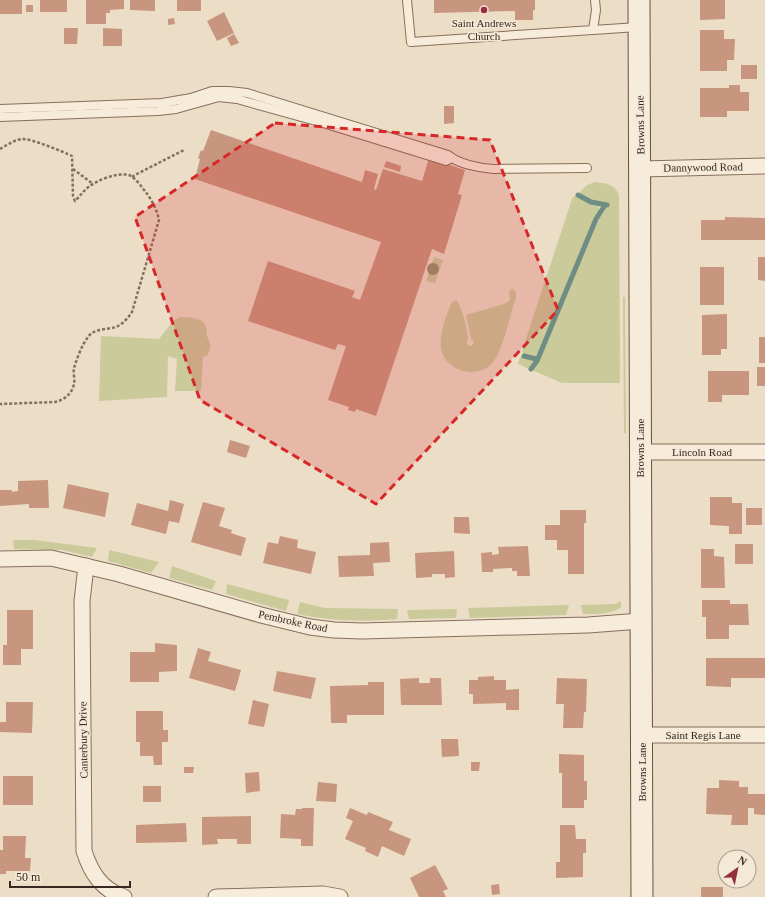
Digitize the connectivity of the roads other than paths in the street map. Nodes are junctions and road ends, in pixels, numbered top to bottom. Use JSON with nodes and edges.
{"nodes":[{"id":1,"x":407,"y":0,"type":"edge"},
{"id":2,"x":595,"y":0,"type":"edge"},
{"id":3,"x":639,"y":0,"type":"edge"},
{"id":4,"x":639,"y":27,"type":"junction"},
{"id":5,"x":593,"y":30,"type":"junction"},
{"id":6,"x":0,"y":109,"type":"edge"},
{"id":7,"x":0,"y":117,"type":"edge"},
{"id":8,"x":452,"y":158,"type":"junction"},
{"id":9,"x":765,"y":166,"type":"edge"},
{"id":10,"x":587,"y":168,"type":"dead end"},
{"id":11,"x":641,"y":168,"type":"junction"},
{"id":12,"x":640,"y":452,"type":"junction"},
{"id":13,"x":765,"y":452,"type":"edge"},
{"id":14,"x":0,"y":559,"type":"edge"},
{"id":15,"x":86,"y":566,"type":"junction"},
{"id":16,"x":641,"y":621,"type":"junction"},
{"id":17,"x":642,"y":735,"type":"junction"},
{"id":18,"x":765,"y":735,"type":"edge"},
{"id":19,"x":124,"y":897,"type":"edge"},
{"id":20,"x":216,"y":897,"type":"edge"},
{"id":21,"x":340,"y":897,"type":"edge"},
{"id":22,"x":642,"y":897,"type":"edge"}],
"edges":[{"from":1,"to":5,"type":"lane"},
{"from":2,"to":5,"type":"lane"},
{"from":3,"to":4,"type":"street","name":"Browns Lane"},
{"from":4,"to":5,"type":"lane"},
{"from":4,"to":11,"type":"street","name":"Browns Lane"},
{"from":6,"to":8,"type":"lane"},
{"from":7,"to":8,"type":"lane"},
{"from":8,"to":10,"type":"lane"},
{"from":9,"to":11,"type":"street","name":"Dannywood Road"},
{"from":11,"to":12,"type":"street","name":"Browns Lane"},
{"from":12,"to":13,"type":"street","name":"Lincoln Road"},
{"from":12,"to":16,"type":"street","name":"Browns Lane"},
{"from":14,"to":15,"type":"street","name":"Pembroke Road"},
{"from":15,"to":16,"type":"street","name":"Pembroke Road"},
{"from":15,"to":19,"type":"street","name":"Canterbury Drive"},
{"from":16,"to":17,"type":"street","name":"Browns Lane"},
{"from":17,"to":18,"type":"street","name":"Saint Regis Lane"},
{"from":17,"to":22,"type":"street","name":"Browns Lane"},
{"from":20,"to":21,"type":"street"}]}
